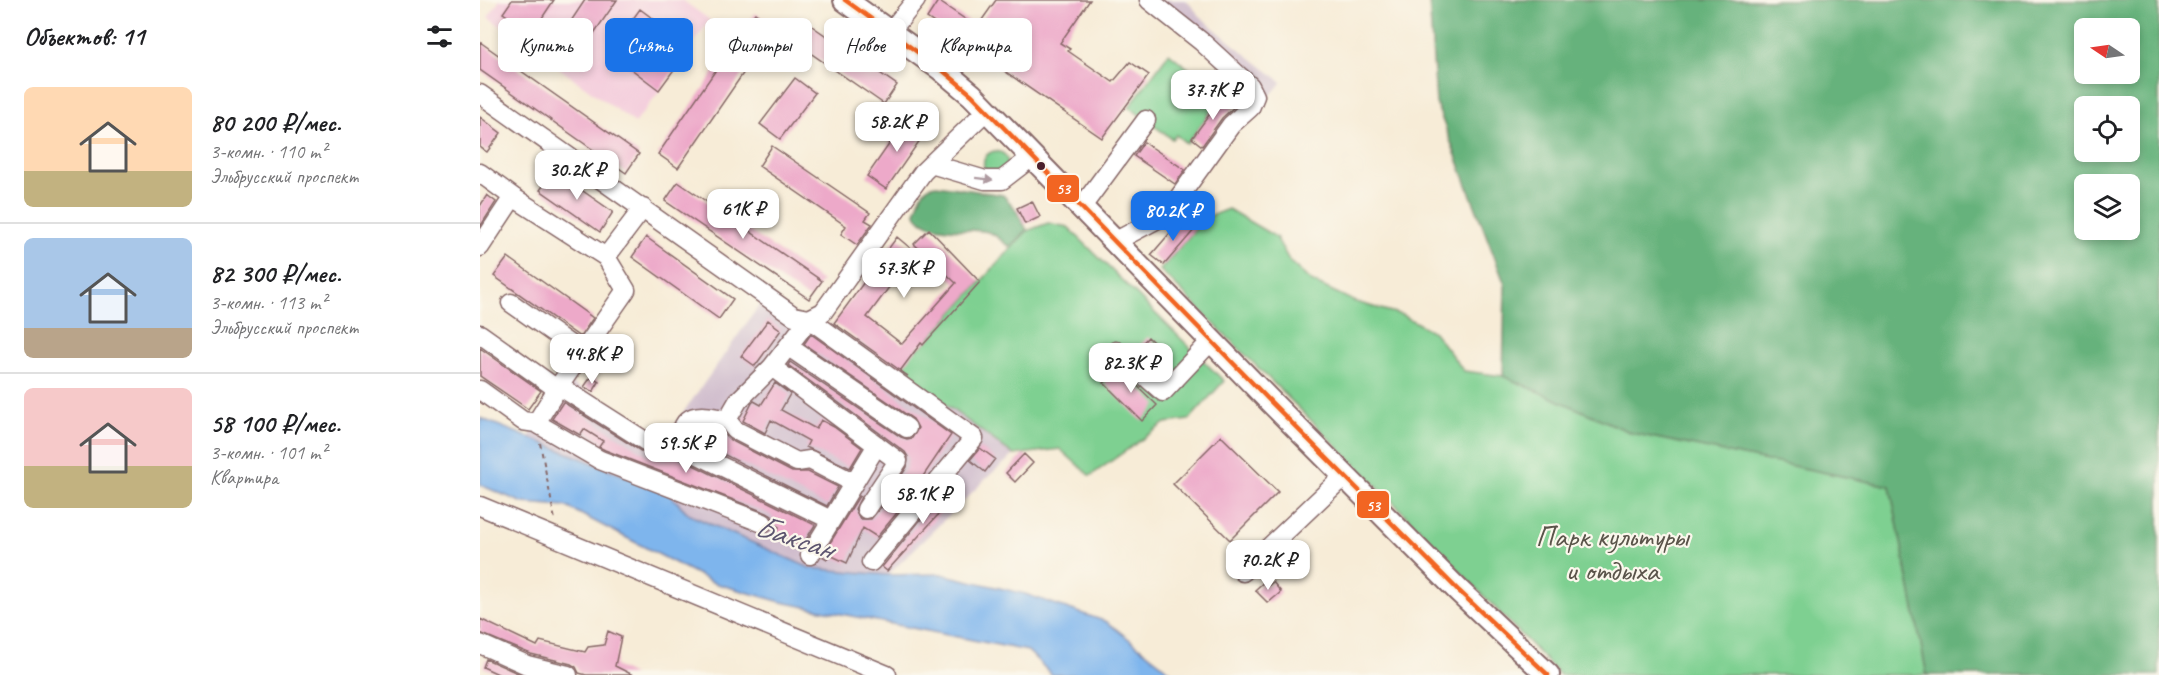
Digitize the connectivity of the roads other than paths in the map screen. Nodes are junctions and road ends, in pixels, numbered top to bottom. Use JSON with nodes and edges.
{"nodes":[{"id":1,"x":844,"y":0,"type":"edge"},
{"id":2,"x":916,"y":0,"type":"edge"},
{"id":3,"x":1149,"y":0,"type":"edge"},
{"id":4,"x":870,"y":18,"type":"edge"},
{"id":5,"x":901,"y":18,"type":"edge"},
{"id":6,"x":906,"y":44,"type":"edge"},
{"id":7,"x":480,"y":94,"type":"edge"},
{"id":8,"x":987,"y":110,"type":"junction"},
{"id":9,"x":1146,"y":120,"type":"dead end"},
{"id":10,"x":1032,"y":157,"type":"junction"},
{"id":11,"x":931,"y":164,"type":"junction"},
{"id":12,"x":480,"y":173,"type":"edge"},
{"id":13,"x":513,"y":197,"type":"junction"},
{"id":14,"x":643,"y":208,"type":"junction"},
{"id":15,"x":1081,"y":208,"type":"junction"},
{"id":16,"x":1114,"y":242,"type":"junction"},
{"id":17,"x":480,"y":247,"type":"edge"},
{"id":18,"x":606,"y":257,"type":"junction"},
{"id":19,"x":511,"y":303,"type":"dead end"},
{"id":20,"x":808,"y":319,"type":"junction"},
{"id":21,"x":480,"y":334,"type":"edge"},
{"id":22,"x":1212,"y":341,"type":"junction"},
{"id":23,"x":789,"y":347,"type":"junction"},
{"id":24,"x":1116,"y":351,"type":"dead end"},
{"id":25,"x":582,"y":353,"type":"junction"},
{"id":26,"x":772,"y":367,"type":"junction"},
{"id":27,"x":558,"y":388,"type":"junction"},
{"id":28,"x":480,"y":390,"type":"edge"},
{"id":29,"x":728,"y":420,"type":"junction"},
{"id":30,"x":536,"y":423,"type":"junction"},
{"id":31,"x":907,"y":428,"type":"dead end"},
{"id":32,"x":877,"y":445,"type":"junction"},
{"id":33,"x":680,"y":446,"type":"junction"},
{"id":34,"x":1345,"y":475,"type":"junction"},
{"id":35,"x":854,"y":483,"type":"junction"},
{"id":36,"x":480,"y":506,"type":"edge"},
{"id":37,"x":866,"y":509,"type":"dead end"},
{"id":38,"x":831,"y":520,"type":"junction"},
{"id":39,"x":763,"y":523,"type":"dead end"},
{"id":40,"x":810,"y":555,"type":"dead end"},
{"id":41,"x":871,"y":562,"type":"dead end"},
{"id":42,"x":1244,"y":572,"type":"dead end"},
{"id":43,"x":480,"y":644,"type":"edge"},
{"id":44,"x":568,"y":675,"type":"edge"},
{"id":45,"x":887,"y":675,"type":"edge"},
{"id":46,"x":1548,"y":675,"type":"edge"}],
"edges":[{"from":1,"to":4,"type":"main road"},
{"from":2,"to":5,"type":"street"},
{"from":3,"to":16,"type":"street"},
{"from":6,"to":8,"type":"main road"},
{"from":7,"to":14,"type":"street"},
{"from":8,"to":10,"type":"main road"},
{"from":8,"to":11,"type":"street"},
{"from":9,"to":15,"type":"street"},
{"from":11,"to":10,"type":"street","one_way":true},
{"from":10,"to":15,"type":"main road"},
{"from":11,"to":20,"type":"street"},
{"from":12,"to":13,"type":"street"},
{"from":13,"to":17,"type":"street"},
{"from":13,"to":18,"type":"street"},
{"from":14,"to":18,"type":"street"},
{"from":14,"to":20,"type":"street"},
{"from":15,"to":16,"type":"main road"},
{"from":16,"to":22,"type":"main road"},
{"from":18,"to":25,"type":"street"},
{"from":19,"to":25,"type":"street"},
{"from":20,"to":23,"type":"street"},
{"from":20,"to":41,"type":"street"},
{"from":21,"to":27,"type":"street"},
{"from":22,"to":24,"type":"street"},
{"from":22,"to":34,"type":"main road"},
{"from":23,"to":26,"type":"street"},
{"from":23,"to":31,"type":"street"},
{"from":25,"to":27,"type":"street"},
{"from":26,"to":29,"type":"street"},
{"from":26,"to":32,"type":"street"},
{"from":27,"to":30,"type":"street"},
{"from":27,"to":33,"type":"street"},
{"from":28,"to":30,"type":"street"},
{"from":29,"to":33,"type":"street"},
{"from":29,"to":35,"type":"street"},
{"from":30,"to":39,"type":"street"},
{"from":32,"to":35,"type":"street"},
{"from":32,"to":37,"type":"street"},
{"from":33,"to":38,"type":"street"},
{"from":34,"to":42,"type":"street"},
{"from":34,"to":46,"type":"main road"},
{"from":35,"to":38,"type":"street"},
{"from":36,"to":45,"type":"street"},
{"from":38,"to":40,"type":"street"},
{"from":43,"to":44,"type":"street"}]}
